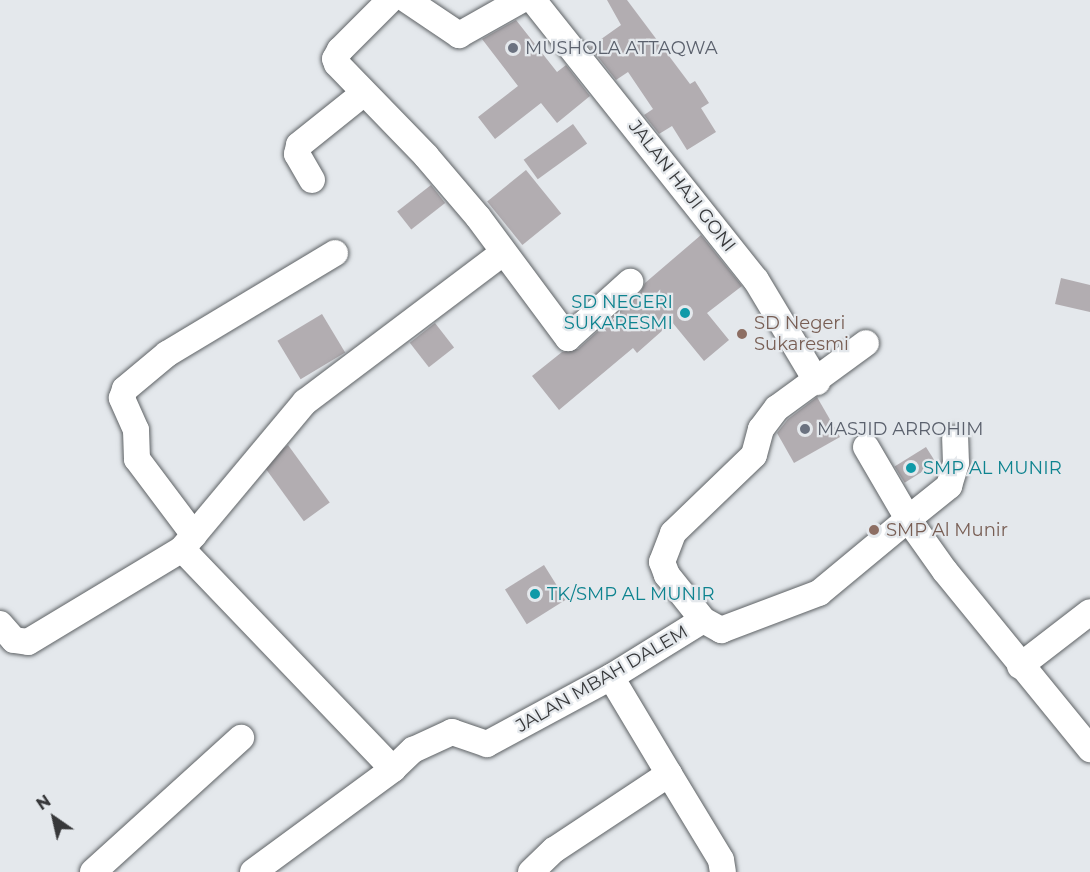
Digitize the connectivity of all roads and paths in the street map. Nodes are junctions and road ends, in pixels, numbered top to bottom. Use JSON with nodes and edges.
{"nodes":[{"id":1,"x":390,"y":0,"type":"edge"},
{"id":2,"x":407,"y":0,"type":"edge"},
{"id":3,"x":521,"y":0,"type":"edge"},
{"id":4,"x":532,"y":0,"type":"edge"},
{"id":5,"x":364,"y":93,"type":"junction"},
{"id":6,"x":312,"y":180,"type":"dead end"},
{"id":7,"x":335,"y":253,"type":"dead end"},
{"id":8,"x":503,"y":253,"type":"junction"},
{"id":9,"x":630,"y":282,"type":"dead end"},
{"id":10,"x":866,"y":343,"type":"dead end"},
{"id":11,"x":817,"y":381,"type":"junction"},
{"id":12,"x":955,"y":439,"type":"dead end"},
{"id":13,"x":867,"y":447,"type":"dead end"},
{"id":14,"x":908,"y":519,"type":"junction"},
{"id":15,"x":188,"y":542,"type":"junction"},
{"id":16,"x":1090,"y":612,"type":"edge"},
{"id":17,"x":703,"y":621,"type":"junction"},
{"id":18,"x":0,"y":624,"type":"edge"},
{"id":19,"x":1020,"y":666,"type":"junction"},
{"id":20,"x":611,"y":676,"type":"junction"},
{"id":21,"x":241,"y":738,"type":"dead end"},
{"id":22,"x":1090,"y":749,"type":"edge"},
{"id":23,"x":393,"y":769,"type":"junction"},
{"id":24,"x":669,"y":774,"type":"junction"},
{"id":25,"x":93,"y":872,"type":"edge"},
{"id":26,"x":253,"y":872,"type":"edge"},
{"id":27,"x":531,"y":872,"type":"edge"},
{"id":28,"x":723,"y":872,"type":"edge"}],
"edges":[{"from":1,"to":5,"type":"street"},
{"from":2,"to":3,"type":"street"},
{"from":4,"to":11,"type":"street","name":"JALAN HAJI GONI"},
{"from":5,"to":6,"type":"street"},
{"from":5,"to":8,"type":"street"},
{"from":7,"to":15,"type":"street"},
{"from":8,"to":9,"type":"street"},
{"from":8,"to":15,"type":"street"},
{"from":10,"to":11,"type":"street"},
{"from":11,"to":17,"type":"street"},
{"from":12,"to":14,"type":"street","name":"JALAN MBAH DALEM"},
{"from":13,"to":14,"type":"street"},
{"from":14,"to":17,"type":"street","name":"JALAN MBAH DALEM"},
{"from":14,"to":19,"type":"street"},
{"from":15,"to":18,"type":"street"},
{"from":15,"to":23,"type":"street"},
{"from":16,"to":19,"type":"street"},
{"from":17,"to":20,"type":"street","name":"JALAN MBAH DALEM"},
{"from":19,"to":22,"type":"street"},
{"from":20,"to":23,"type":"street","name":"JALAN MBAH DALEM"},
{"from":20,"to":24,"type":"street"},
{"from":21,"to":25,"type":"street"},
{"from":23,"to":26,"type":"street","name":"JALAN MBAH DALEM"},
{"from":24,"to":27,"type":"street"},
{"from":24,"to":28,"type":"street"}]}
